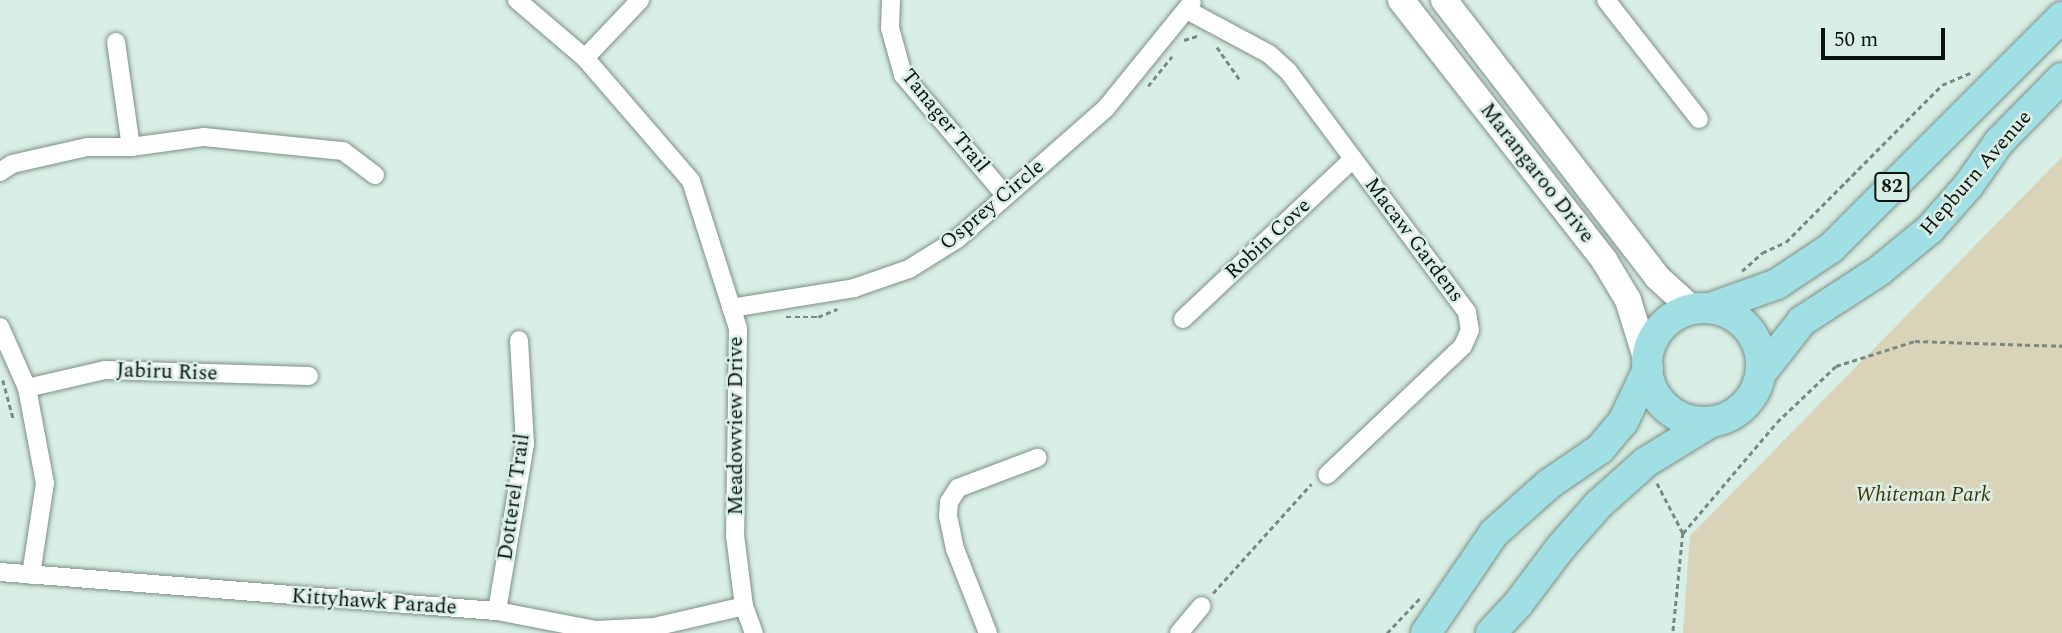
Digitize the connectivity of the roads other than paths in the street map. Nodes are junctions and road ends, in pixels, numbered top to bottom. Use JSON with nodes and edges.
{"nodes":[{"id":1,"x":517,"y":0,"type":"edge"},
{"id":2,"x":640,"y":0,"type":"edge"},
{"id":3,"x":891,"y":0,"type":"edge"},
{"id":4,"x":1401,"y":0,"type":"edge"},
{"id":5,"x":1444,"y":0,"type":"edge"},
{"id":6,"x":1606,"y":0,"type":"edge"},
{"id":7,"x":1190,"y":5,"type":"edge"},
{"id":8,"x":2062,"y":17,"type":"edge"},
{"id":9,"x":116,"y":43,"type":"dead end"},
{"id":10,"x":586,"y":58,"type":"junction"},
{"id":11,"x":2062,"y":78,"type":"edge"},
{"id":12,"x":1699,"y":119,"type":"dead end"},
{"id":13,"x":131,"y":147,"type":"junction"},
{"id":14,"x":1353,"y":159,"type":"junction"},
{"id":15,"x":0,"y":172,"type":"edge"},
{"id":16,"x":375,"y":175,"type":"dead end"},
{"id":17,"x":1005,"y":195,"type":"junction"},
{"id":18,"x":731,"y":308,"type":"junction"},
{"id":19,"x":1701,"y":309,"type":"junction"},
{"id":20,"x":1183,"y":319,"type":"dead end"},
{"id":21,"x":0,"y":327,"type":"edge"},
{"id":22,"x":519,"y":340,"type":"dead end"},
{"id":23,"x":1648,"y":365,"type":"junction"},
{"id":24,"x":1761,"y":373,"type":"junction"},
{"id":25,"x":309,"y":376,"type":"dead end"},
{"id":26,"x":27,"y":388,"type":"junction"},
{"id":27,"x":1711,"y":422,"type":"junction"},
{"id":28,"x":1037,"y":458,"type":"dead end"},
{"id":29,"x":1326,"y":475,"type":"road end"},
{"id":30,"x":0,"y":572,"type":"edge"},
{"id":31,"x":31,"y":575,"type":"junction"},
{"id":32,"x":744,"y":606,"type":"junction"},
{"id":33,"x":1202,"y":606,"type":"road end"},
{"id":34,"x":497,"y":611,"type":"junction"},
{"id":35,"x":596,"y":632,"type":"edge"},
{"id":36,"x":754,"y":633,"type":"edge"},
{"id":37,"x":988,"y":633,"type":"edge"},
{"id":38,"x":1178,"y":633,"type":"edge"},
{"id":39,"x":1426,"y":633,"type":"edge"},
{"id":40,"x":1491,"y":633,"type":"edge"}],
"edges":[{"from":1,"to":10,"type":"street","name":"Meadowview Drive"},
{"from":2,"to":10,"type":"street"},
{"from":3,"to":17,"type":"street","name":"Tanager Trail"},
{"from":4,"to":23,"type":"main road","name":"Marangaroo Drive"},
{"from":5,"to":19,"type":"main road","name":"Marangaroo Drive"},
{"from":6,"to":12,"type":"street"},
{"from":7,"to":14,"type":"street","name":"Macaw Gardens"},
{"from":7,"to":17,"type":"street","name":"Osprey Circle"},
{"from":8,"to":19,"type":"main road","name":"Hepburn Avenue","number":"82"},
{"from":9,"to":13,"type":"street"},
{"from":10,"to":18,"type":"street","name":"Meadowview Drive"},
{"from":11,"to":24,"type":"main road","name":"Hepburn Avenue","number":"82"},
{"from":13,"to":15,"type":"street"},
{"from":13,"to":16,"type":"street"},
{"from":14,"to":20,"type":"street","name":"Robin Cove"},
{"from":14,"to":29,"type":"street","name":"Macaw Gardens"},
{"from":17,"to":18,"type":"street","name":"Osprey Circle"},
{"from":18,"to":32,"type":"street","name":"Meadowview Drive"},
{"from":19,"to":23,"type":"main road","number":"82"},
{"from":19,"to":24,"type":"main road"},
{"from":21,"to":26,"type":"street"},
{"from":22,"to":34,"type":"street","name":"Dotterel Trail"},
{"from":23,"to":27,"type":"main road"},
{"from":23,"to":39,"type":"main road","number":"82"},
{"from":24,"to":27,"type":"main road","number":"82"},
{"from":25,"to":26,"type":"street","name":"Jabiru Rise"},
{"from":26,"to":31,"type":"street"},
{"from":27,"to":40,"type":"main road","number":"82"},
{"from":28,"to":37,"type":"street"},
{"from":30,"to":31,"type":"street","name":"Kittyhawk Parade"},
{"from":31,"to":34,"type":"street","name":"Kittyhawk Parade"},
{"from":32,"to":35,"type":"street","name":"Kittyhawk Parade"},
{"from":32,"to":36,"type":"street","name":"Meadowview Drive"},
{"from":33,"to":38,"type":"street"},
{"from":34,"to":35,"type":"street","name":"Kittyhawk Parade"}]}
